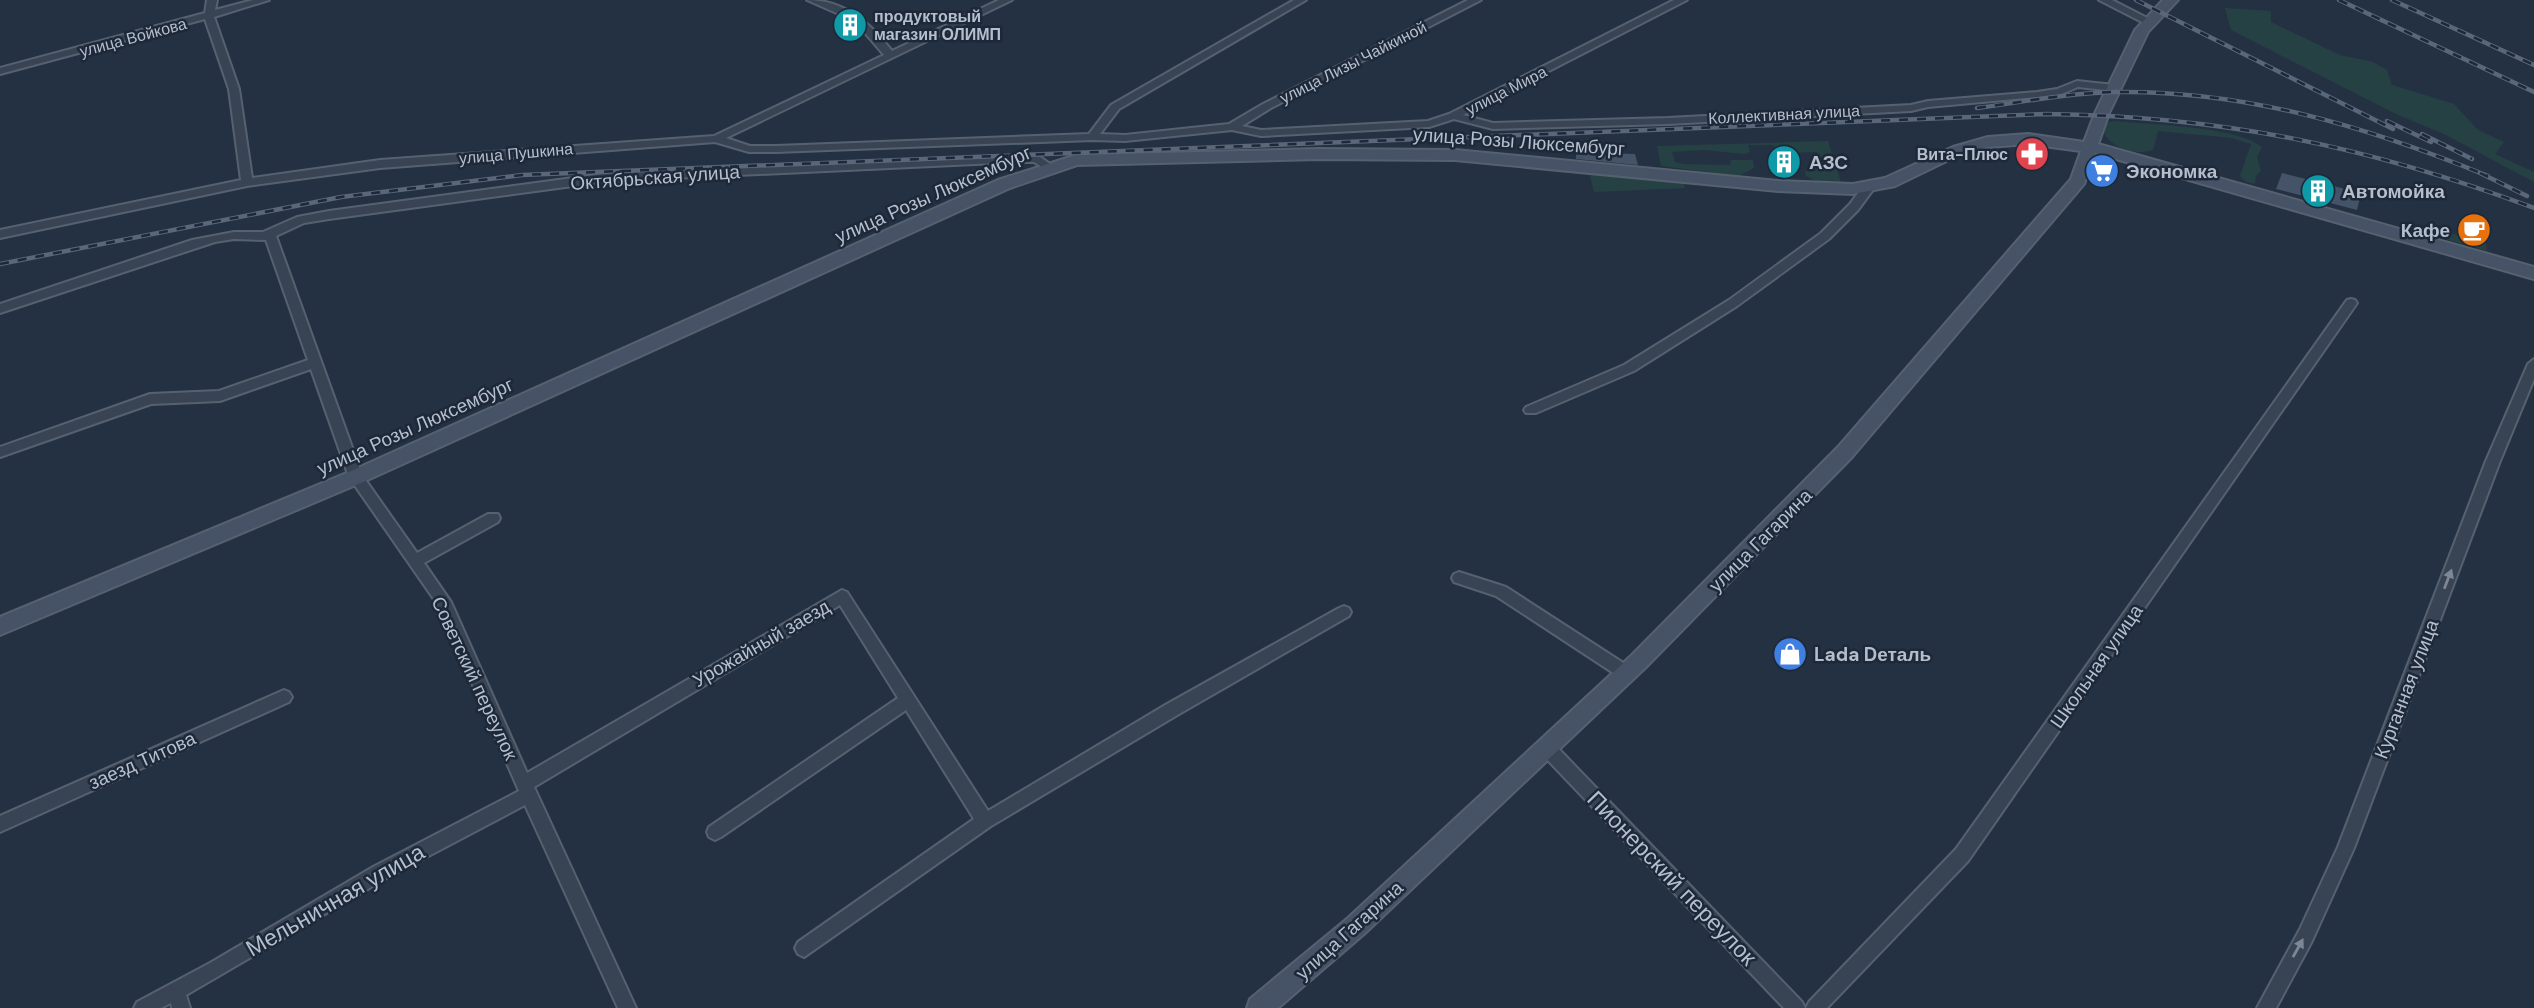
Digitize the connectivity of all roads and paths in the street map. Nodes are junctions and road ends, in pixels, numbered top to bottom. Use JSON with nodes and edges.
{"nodes":[{"id":1,"x":212,"y":0,"type":"edge"},
{"id":2,"x":264,"y":0,"type":"edge"},
{"id":3,"x":813,"y":0,"type":"edge"},
{"id":4,"x":1007,"y":0,"type":"edge"},
{"id":5,"x":1301,"y":0,"type":"edge"},
{"id":6,"x":1476,"y":0,"type":"edge"},
{"id":7,"x":1682,"y":0,"type":"edge"},
{"id":8,"x":2104,"y":0,"type":"edge"},
{"id":9,"x":2171,"y":0,"type":"edge"},
{"id":10,"x":209,"y":17,"type":"junction"},
{"id":11,"x":2148,"y":21,"type":"junction"},
{"id":12,"x":890,"y":55,"type":"junction"},
{"id":13,"x":0,"y":71,"type":"edge"},
{"id":14,"x":2114,"y":88,"type":"junction"},
{"id":15,"x":1453,"y":116,"type":"junction"},
{"id":16,"x":1232,"y":127,"type":"junction"},
{"id":17,"x":1092,"y":137,"type":"junction"},
{"id":18,"x":716,"y":139,"type":"junction"},
{"id":19,"x":2090,"y":148,"type":"junction"},
{"id":20,"x":1048,"y":167,"type":"junction"},
{"id":21,"x":247,"y":182,"type":"junction"},
{"id":22,"x":1868,"y":188,"type":"junction"},
{"id":23,"x":0,"y":234,"type":"edge"},
{"id":24,"x":268,"y":236,"type":"junction"},
{"id":25,"x":2534,"y":273,"type":"edge"},
{"id":26,"x":2351,"y":303,"type":"dead end"},
{"id":27,"x":0,"y":309,"type":"edge"},
{"id":28,"x":315,"y":363,"type":"junction"},
{"id":29,"x":2534,"y":364,"type":"edge"},
{"id":30,"x":1531,"y":410,"type":"dead end"},
{"id":31,"x":0,"y":452,"type":"edge"},
{"id":32,"x":356,"y":477,"type":"junction"},
{"id":33,"x":493,"y":518,"type":"dead end"},
{"id":34,"x":415,"y":561,"type":"junction"},
{"id":35,"x":1459,"y":578,"type":"dead end"},
{"id":36,"x":1344,"y":612,"type":"dead end"},
{"id":37,"x":0,"y":626,"type":"edge"},
{"id":38,"x":1626,"y":673,"type":"junction"},
{"id":39,"x":284,"y":697,"type":"dead end"},
{"id":40,"x":907,"y":701,"type":"junction"},
{"id":41,"x":1547,"y":748,"type":"junction"},
{"id":42,"x":526,"y":789,"type":"junction"},
{"id":43,"x":985,"y":821,"type":"junction"},
{"id":44,"x":0,"y":824,"type":"edge"},
{"id":45,"x":715,"y":832,"type":"dead end"},
{"id":46,"x":804,"y":947,"type":"dead end"},
{"id":47,"x":179,"y":999,"type":"edge"},
{"id":48,"x":143,"y":1008,"type":"edge"},
{"id":49,"x":627,"y":1008,"type":"edge"},
{"id":50,"x":1259,"y":1008,"type":"edge"},
{"id":51,"x":1796,"y":1008,"type":"edge"},
{"id":52,"x":1815,"y":1008,"type":"edge"},
{"id":53,"x":2266,"y":1008,"type":"edge"}],
"edges":[{"from":1,"to":10,"type":"street"},
{"from":2,"to":10,"type":"street","name":"улица Войкова"},
{"from":3,"to":12,"type":"street"},
{"from":4,"to":12,"type":"street","name":"улица Пушкина"},
{"from":5,"to":17,"type":"street"},
{"from":6,"to":16,"type":"street","name":"улица Лизы Чайкиной"},
{"from":7,"to":15,"type":"street","name":"улица Мира"},
{"from":8,"to":11,"type":"street"},
{"from":9,"to":11,"type":"main road","name":"улица Гагарина"},
{"from":10,"to":13,"type":"street","name":"улица Войкова"},
{"from":10,"to":21,"type":"street"},
{"from":11,"to":14,"type":"main road","name":"улица Гагарина"},
{"from":12,"to":18,"type":"street","name":"улица Пушкина"},
{"from":14,"to":15,"type":"street","name":"Коллективная улица"},
{"from":14,"to":19,"type":"main road","name":"улица Гагарина"},
{"from":15,"to":16,"type":"street","name":"улица Мира"},
{"from":16,"to":17,"type":"street","name":"улица Розы Люксембург"},
{"from":17,"to":18,"type":"street","name":"улица Розы Люксембург"},
{"from":18,"to":21,"type":"street","name":"улица Пушкина"},
{"from":19,"to":22,"type":"main road","name":"улица Розы Люксембург"},
{"from":19,"to":25,"type":"main road","name":"улица Розы Люксембург"},
{"from":19,"to":38,"type":"main road","name":"улица Гагарина"},
{"from":20,"to":22,"type":"main road","name":"улица Розы Люксембург"},
{"from":20,"to":24,"type":"street","name":"Октябрьская улица"},
{"from":20,"to":32,"type":"main road","name":"улица Розы Люксембург"},
{"from":21,"to":23,"type":"street","name":"улица Пушкина"},
{"from":22,"to":30,"type":"street"},
{"from":24,"to":27,"type":"street","name":"Октябрьская улица"},
{"from":24,"to":28,"type":"street","name":"Советский переулок"},
{"from":26,"to":52,"type":"street","name":"Школьная улица"},
{"from":28,"to":31,"type":"street"},
{"from":28,"to":32,"type":"street","name":"Советский переулок"},
{"from":53,"to":29,"type":"street","name":"Курганная улица","one_way":true},
{"from":32,"to":34,"type":"street","name":"Советский переулок"},
{"from":32,"to":37,"type":"main road","name":"улица Розы Люксембург"},
{"from":33,"to":34,"type":"street"},
{"from":34,"to":42,"type":"street","name":"Советский переулок"},
{"from":35,"to":38,"type":"street"},
{"from":36,"to":43,"type":"street"},
{"from":38,"to":41,"type":"main road","name":"улица Гагарина"},
{"from":39,"to":44,"type":"street","name":"заезд Титова"},
{"from":40,"to":42,"type":"street","name":"Урожайный заезд"},
{"from":40,"to":43,"type":"street","name":"Урожайный заезд"},
{"from":40,"to":45,"type":"street"},
{"from":41,"to":50,"type":"main road","name":"улица Гагарина"},
{"from":41,"to":51,"type":"street","name":"Пионерский переулок"},
{"from":42,"to":47,"type":"street","name":"Мельничная улица"},
{"from":42,"to":49,"type":"street","name":"Советский переулок"},
{"from":43,"to":46,"type":"street"},
{"from":47,"to":48,"type":"street","name":"Мельничная улица"}]}
